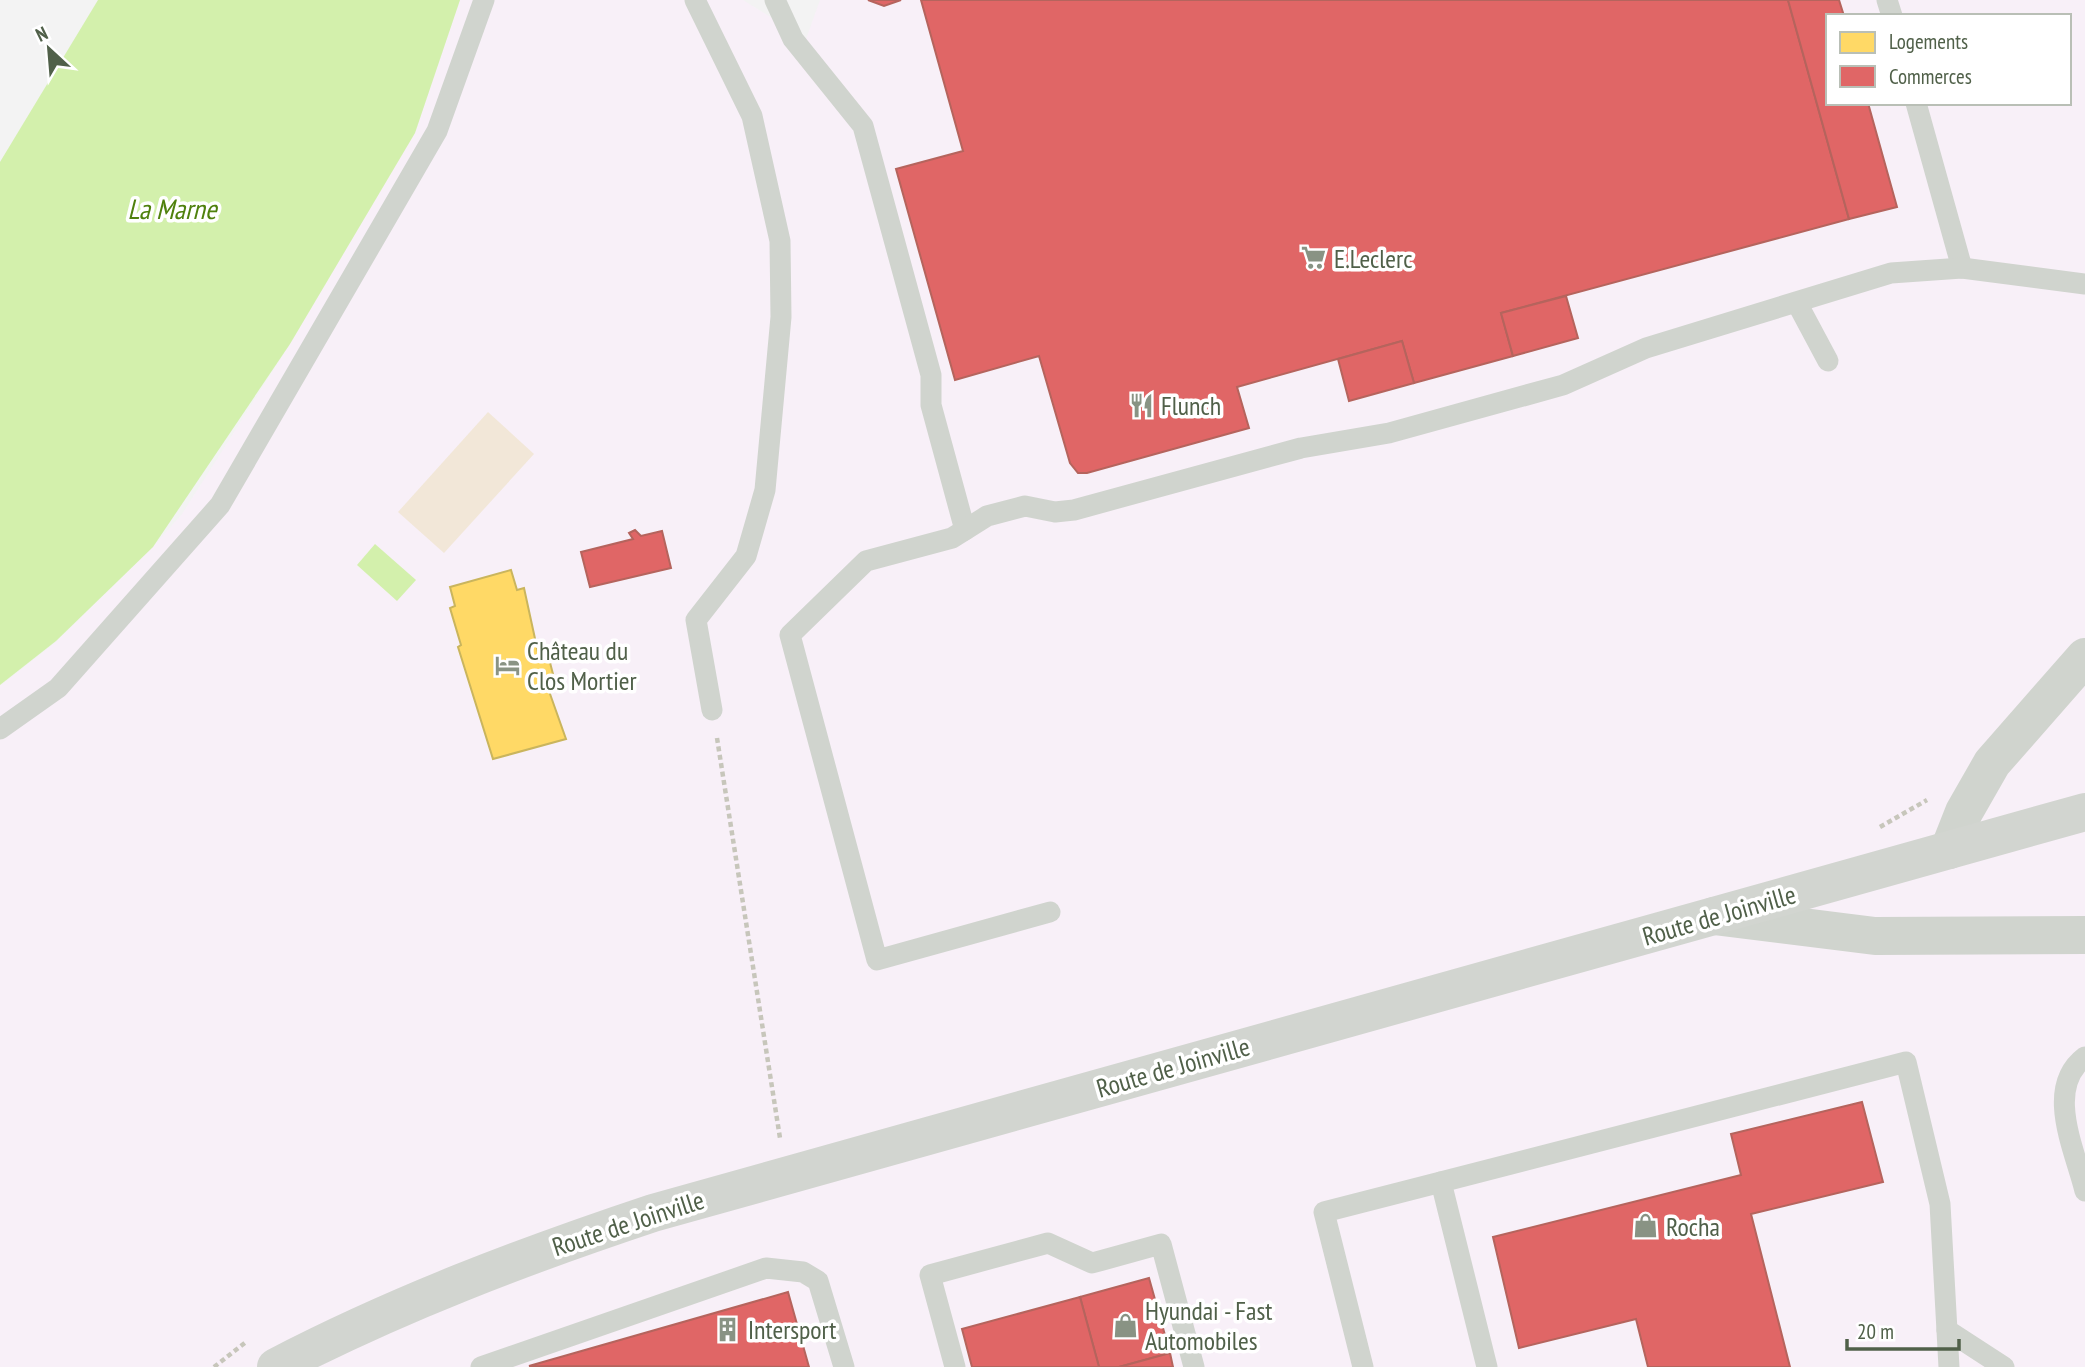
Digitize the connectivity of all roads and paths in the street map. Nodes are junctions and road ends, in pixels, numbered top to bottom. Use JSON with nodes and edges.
{"nodes":[{"id":1,"x":484,"y":0,"type":"edge"},
{"id":2,"x":695,"y":0,"type":"edge"},
{"id":3,"x":775,"y":0,"type":"edge"},
{"id":4,"x":1917,"y":105,"type":"edge"},
{"id":5,"x":1962,"y":268,"type":"junction"},
{"id":6,"x":2085,"y":284,"type":"edge"},
{"id":7,"x":1797,"y":303,"type":"junction"},
{"id":8,"x":1828,"y":361,"type":"dead end"},
{"id":9,"x":965,"y":530,"type":"junction"},
{"id":10,"x":2085,"y":657,"type":"edge"},
{"id":11,"x":712,"y":710,"type":"joint"},
{"id":12,"x":0,"y":729,"type":"edge"},
{"id":13,"x":1933,"y":797,"type":"dead end"},
{"id":14,"x":2085,"y":812,"type":"edge"},
{"id":15,"x":1874,"y":831,"type":"dead end"},
{"id":16,"x":1949,"y":850,"type":"junction"},
{"id":17,"x":1050,"y":912,"type":"dead end"},
{"id":18,"x":1714,"y":916,"type":"junction"},
{"id":19,"x":2085,"y":936,"type":"edge"},
{"id":20,"x":2085,"y":1057,"type":"edge"},
{"id":21,"x":786,"y":1175,"type":"junction"},
{"id":22,"x":1441,"y":1182,"type":"junction"},
{"id":23,"x":2085,"y":1191,"type":"edge"},
{"id":24,"x":1947,"y":1330,"type":"junction"},
{"id":25,"x":239,"y":1344,"type":"dead end"},
{"id":26,"x":224,"y":1361,"type":"junction"},
{"id":27,"x":214,"y":1367,"type":"edge"},
{"id":28,"x":228,"y":1367,"type":"edge"},
{"id":29,"x":276,"y":1367,"type":"edge"},
{"id":30,"x":481,"y":1367,"type":"edge"},
{"id":31,"x":844,"y":1367,"type":"edge"},
{"id":32,"x":955,"y":1367,"type":"edge"},
{"id":33,"x":1194,"y":1367,"type":"edge"},
{"id":34,"x":1363,"y":1367,"type":"edge"},
{"id":35,"x":1487,"y":1367,"type":"edge"},
{"id":36,"x":1949,"y":1367,"type":"edge"},
{"id":37,"x":2004,"y":1367,"type":"edge"}],
"edges":[{"from":1,"to":12,"type":"lane"},
{"from":2,"to":11,"type":"lane"},
{"from":3,"to":9,"type":"lane"},
{"from":4,"to":5,"type":"lane"},
{"from":5,"to":6,"type":"lane"},
{"from":5,"to":7,"type":"lane"},
{"from":7,"to":8,"type":"lane"},
{"from":7,"to":9,"type":"lane"},
{"from":9,"to":17,"type":"lane"},
{"from":10,"to":16,"type":"street"},
{"from":11,"to":21,"type":"path"},
{"from":13,"to":15,"type":"path"},
{"from":14,"to":16,"type":"main road","name":"Route de Joinville"},
{"from":16,"to":18,"type":"main road","name":"Route de Joinville"},
{"from":18,"to":19,"type":"street"},
{"from":18,"to":21,"type":"main road","name":"Route de Joinville"},
{"from":20,"to":23,"type":"lane"},
{"from":21,"to":29,"type":"main road","name":"Route de Joinville"},
{"from":22,"to":24,"type":"lane"},
{"from":22,"to":34,"type":"lane"},
{"from":22,"to":35,"type":"lane"},
{"from":24,"to":36,"type":"lane"},
{"from":24,"to":37,"type":"lane"},
{"from":25,"to":26,"type":"path"},
{"from":26,"to":27,"type":"path"},
{"from":26,"to":28,"type":"path"},
{"from":30,"to":31,"type":"lane"},
{"from":32,"to":33,"type":"lane"}]}
